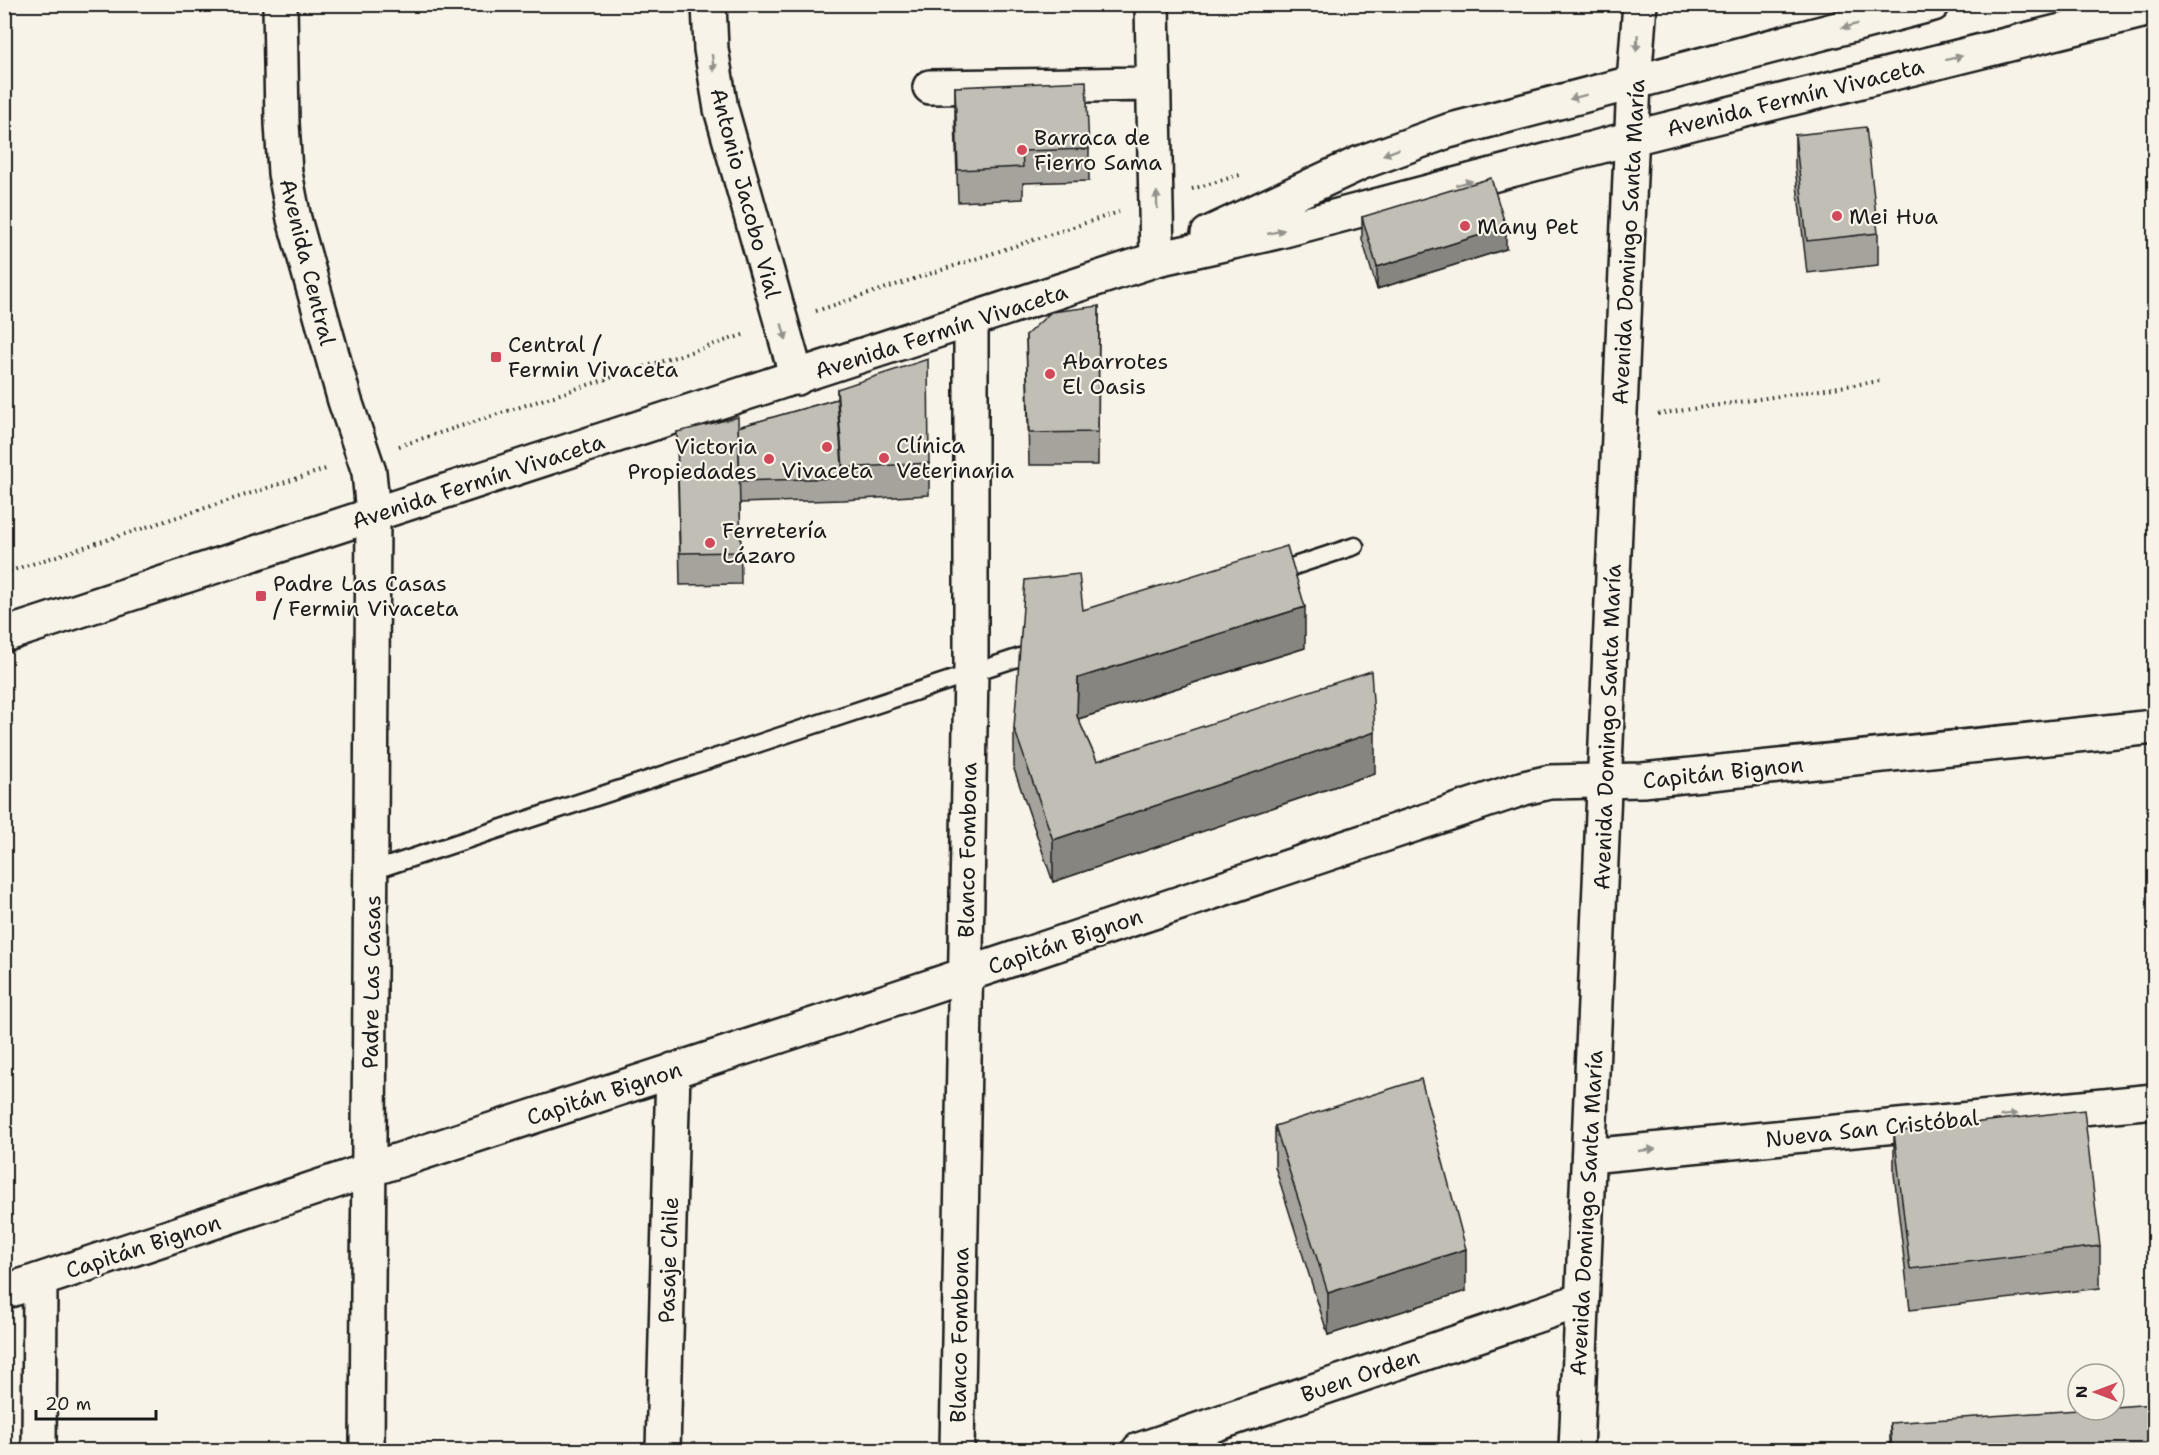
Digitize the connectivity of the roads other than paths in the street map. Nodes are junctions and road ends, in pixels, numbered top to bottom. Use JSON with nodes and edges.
{"nodes":[{"id":1,"x":280,"y":4,"type":"edge"},
{"id":2,"x":709,"y":4,"type":"edge"},
{"id":3,"x":1152,"y":4,"type":"edge"},
{"id":4,"x":1640,"y":4,"type":"edge"},
{"id":5,"x":1933,"y":4,"type":"edge"},
{"id":6,"x":2154,"y":8,"type":"edge"},
{"id":7,"x":1634,"y":82,"type":"junction"},
{"id":8,"x":1153,"y":84,"type":"junction"},
{"id":9,"x":930,"y":87,"type":"dead end"},
{"id":10,"x":1632,"y":138,"type":"junction"},
{"id":11,"x":1157,"y":259,"type":"junction"},
{"id":12,"x":971,"y":320,"type":"junction"},
{"id":13,"x":798,"y":378,"type":"junction"},
{"id":14,"x":373,"y":514,"type":"junction"},
{"id":15,"x":1355,"y":546,"type":"dead end"},
{"id":16,"x":1257,"y":579,"type":"edge"},
{"id":17,"x":4,"y":635,"type":"edge"},
{"id":18,"x":1023,"y":656,"type":"edge"},
{"id":19,"x":971,"y":673,"type":"junction"},
{"id":20,"x":2154,"y":727,"type":"edge"},
{"id":21,"x":1605,"y":781,"type":"junction"},
{"id":22,"x":372,"y":871,"type":"junction"},
{"id":23,"x":965,"y":974,"type":"junction"},
{"id":24,"x":673,"y":1070,"type":"junction"},
{"id":25,"x":2154,"y":1101,"type":"edge"},
{"id":26,"x":1589,"y":1156,"type":"junction"},
{"id":27,"x":369,"y":1170,"type":"junction"},
{"id":28,"x":40,"y":1281,"type":"junction"},
{"id":29,"x":4,"y":1292,"type":"edge"},
{"id":30,"x":1582,"y":1300,"type":"junction"},
{"id":31,"x":39,"y":1450,"type":"edge"},
{"id":32,"x":367,"y":1450,"type":"edge"},
{"id":33,"x":663,"y":1450,"type":"edge"},
{"id":34,"x":957,"y":1450,"type":"edge"},
{"id":35,"x":1139,"y":1450,"type":"edge"},
{"id":36,"x":1576,"y":1450,"type":"edge"}],
"edges":[{"from":1,"to":14,"type":"street","name":"Avenida Central"},
{"from":2,"to":13,"type":"street","name":"Antonio Jacobo Vial","one_way":true},
{"from":3,"to":8,"type":"street"},
{"from":4,"to":7,"type":"street","name":"Avenida Domingo Santa María","one_way":true},
{"from":5,"to":7,"type":"street","name":"Avenida Fermín Vivaceta","one_way":true},
{"from":10,"to":6,"type":"street","name":"Avenida Fermín Vivaceta","one_way":true},
{"from":7,"to":10,"type":"street","name":"Avenida Domingo Santa María"},
{"from":7,"to":11,"type":"street","name":"Avenida Fermín Vivaceta","one_way":true},
{"from":8,"to":9,"type":"street"},
{"from":11,"to":8,"type":"street","one_way":true},
{"from":11,"to":10,"type":"street","name":"Avenida Fermín Vivaceta","one_way":true},
{"from":10,"to":21,"type":"street","name":"Avenida Domingo Santa María"},
{"from":11,"to":12,"type":"street","name":"Avenida Fermín Vivaceta"},
{"from":12,"to":13,"type":"street","name":"Avenida Fermín Vivaceta"},
{"from":12,"to":19,"type":"street","name":"Blanco Fombona"},
{"from":13,"to":14,"type":"street","name":"Avenida Fermín Vivaceta"},
{"from":14,"to":17,"type":"street","name":"Avenida Fermín Vivaceta"},
{"from":14,"to":22,"type":"street","name":"Padre Las Casas"},
{"from":15,"to":16,"type":"lane"},
{"from":18,"to":19,"type":"lane"},
{"from":19,"to":22,"type":"lane"},
{"from":19,"to":23,"type":"street","name":"Blanco Fombona"},
{"from":20,"to":21,"type":"street","name":"Capitán Bignon"},
{"from":21,"to":23,"type":"street","name":"Capitán Bignon"},
{"from":21,"to":26,"type":"street","name":"Avenida Domingo Santa María"},
{"from":22,"to":27,"type":"street","name":"Padre Las Casas"},
{"from":23,"to":24,"type":"street","name":"Capitán Bignon"},
{"from":23,"to":34,"type":"street","name":"Blanco Fombona"},
{"from":24,"to":27,"type":"street","name":"Capitán Bignon"},
{"from":24,"to":33,"type":"street","name":"Pasaje Chile"},
{"from":26,"to":25,"type":"street","name":"Nueva San Cristóbal","one_way":true},
{"from":26,"to":30,"type":"street","name":"Avenida Domingo Santa María"},
{"from":27,"to":28,"type":"street","name":"Capitán Bignon"},
{"from":27,"to":32,"type":"street","name":"Padre Las Casas"},
{"from":28,"to":29,"type":"street","name":"Capitán Bignon"},
{"from":28,"to":31,"type":"street"},
{"from":30,"to":35,"type":"street","name":"Buen Orden"},
{"from":30,"to":36,"type":"street","name":"Avenida Domingo Santa María"}]}
